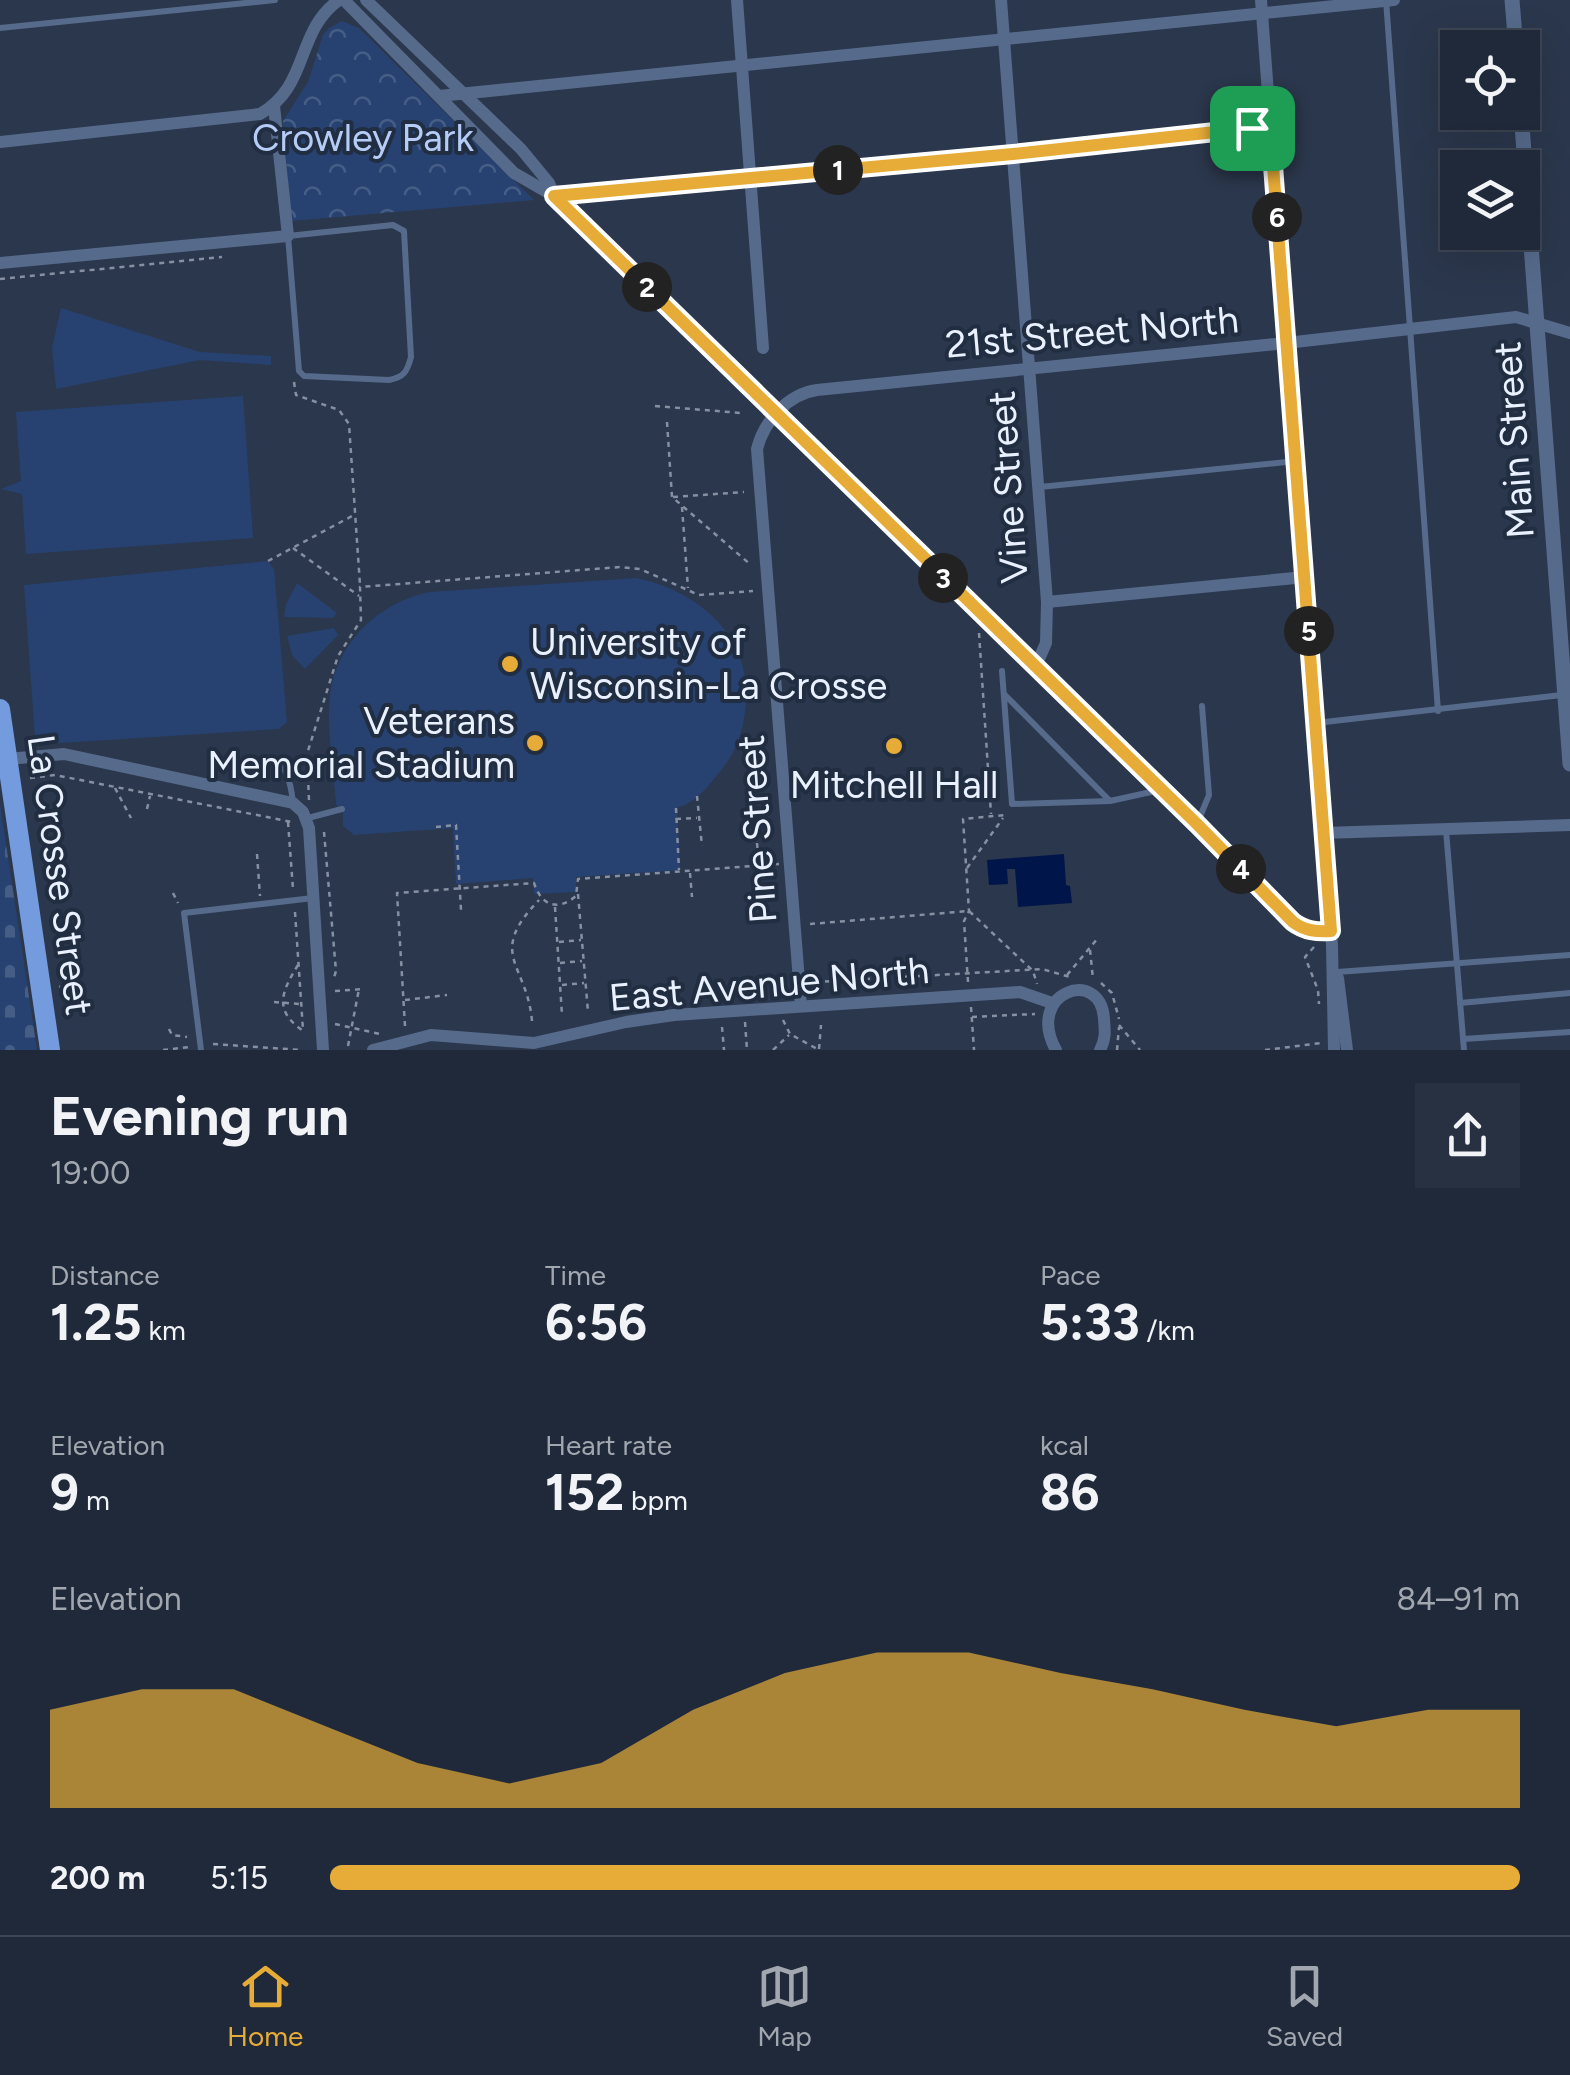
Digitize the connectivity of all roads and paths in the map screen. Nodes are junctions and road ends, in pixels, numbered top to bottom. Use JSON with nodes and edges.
{"nodes":[{"id":1,"x":275,"y":0,"type":"edge"},
{"id":2,"x":342,"y":0,"type":"edge"},
{"id":3,"x":366,"y":0,"type":"edge"},
{"id":4,"x":737,"y":0,"type":"edge"},
{"id":5,"x":1001,"y":0,"type":"edge"},
{"id":6,"x":1389,"y":0,"type":"edge"},
{"id":7,"x":1512,"y":0,"type":"edge"},
{"id":8,"x":1261,"y":7,"type":"edge"},
{"id":9,"x":0,"y":28,"type":"edge"},
{"id":10,"x":1514,"y":30,"type":"edge"},
{"id":11,"x":1004,"y":39,"type":"junction"},
{"id":12,"x":742,"y":64,"type":"junction"},
{"id":13,"x":462,"y":94,"type":"junction"},
{"id":14,"x":438,"y":96,"type":"junction"},
{"id":15,"x":274,"y":106,"type":"junction"},
{"id":16,"x":1270,"y":126,"type":"junction"},
{"id":17,"x":1523,"y":130,"type":"edge"},
{"id":18,"x":0,"y":142,"type":"edge"},
{"id":19,"x":1013,"y":154,"type":"junction"},
{"id":20,"x":750,"y":178,"type":"junction"},
{"id":21,"x":554,"y":196,"type":"junction"},
{"id":22,"x":288,"y":236,"type":"junction"},
{"id":23,"x":232,"y":256,"type":"dead end"},
{"id":24,"x":0,"y":263,"type":"edge"},
{"id":25,"x":0,"y":280,"type":"edge"},
{"id":26,"x":1539,"y":325,"type":"junction"},
{"id":27,"x":1410,"y":328,"type":"junction"},
{"id":28,"x":1570,"y":333,"type":"edge"},
{"id":29,"x":1286,"y":344,"type":"junction"},
{"id":30,"x":763,"y":348,"type":"dead end"},
{"id":31,"x":1029,"y":367,"type":"junction"},
{"id":32,"x":296,"y":389,"type":"dead end"},
{"id":33,"x":655,"y":406,"type":"dead end"},
{"id":34,"x":741,"y":413,"type":"dead end"},
{"id":35,"x":776,"y":414,"type":"junction"},
{"id":36,"x":667,"y":422,"type":"dead end"},
{"id":37,"x":1296,"y":460,"type":"junction"},
{"id":38,"x":1038,"y":487,"type":"junction"},
{"id":39,"x":746,"y":492,"type":"dead end"},
{"id":40,"x":672,"y":497,"type":"junction"},
{"id":41,"x":682,"y":505,"type":"junction"},
{"id":42,"x":355,"y":514,"type":"junction"},
{"id":43,"x":293,"y":548,"type":"junction"},
{"id":44,"x":268,"y":561,"type":"dead end"},
{"id":45,"x":751,"y":565,"type":"dead end"},
{"id":46,"x":1305,"y":577,"type":"junction"},
{"id":47,"x":1563,"y":579,"type":"edge"},
{"id":48,"x":360,"y":587,"type":"junction"},
{"id":49,"x":688,"y":588,"type":"junction"},
{"id":50,"x":753,"y":591,"type":"dead end"},
{"id":51,"x":360,"y":597,"type":"junction"},
{"id":52,"x":1047,"y":602,"type":"junction"},
{"id":53,"x":978,"y":631,"type":"dead end"},
{"id":54,"x":1035,"y":668,"type":"junction"},
{"id":55,"x":1002,"y":671,"type":"dead end"},
{"id":56,"x":1004,"y":694,"type":"junction"},
{"id":57,"x":1565,"y":695,"type":"junction"},
{"id":58,"x":1202,"y":706,"type":"dead end"},
{"id":59,"x":0,"y":709,"type":"edge"},
{"id":60,"x":1438,"y":710,"type":"junction"},
{"id":61,"x":1315,"y":723,"type":"junction"},
{"id":62,"x":262,"y":757,"type":"dead end"},
{"id":63,"x":7,"y":759,"type":"junction"},
{"id":64,"x":1570,"y":764,"type":"edge"},
{"id":65,"x":28,"y":778,"type":"dead end"},
{"id":66,"x":115,"y":787,"type":"junction"},
{"id":67,"x":1161,"y":790,"type":"junction"},
{"id":68,"x":151,"y":794,"type":"junction"},
{"id":69,"x":310,"y":796,"type":"dead end"},
{"id":70,"x":697,"y":796,"type":"dead end"},
{"id":71,"x":1110,"y":801,"type":"junction"},
{"id":72,"x":1012,"y":804,"type":"junction"},
{"id":73,"x":676,"y":808,"type":"dead end"},
{"id":74,"x":146,"y":809,"type":"dead end"},
{"id":75,"x":342,"y":809,"type":"dead end"},
{"id":76,"x":303,"y":815,"type":"junction"},
{"id":77,"x":1005,"y":815,"type":"junction"},
{"id":78,"x":991,"y":816,"type":"junction"},
{"id":79,"x":131,"y":818,"type":"dead end"},
{"id":80,"x":699,"y":818,"type":"junction"},
{"id":81,"x":676,"y":819,"type":"junction"},
{"id":82,"x":288,"y":821,"type":"junction"},
{"id":83,"x":1197,"y":824,"type":"junction"},
{"id":84,"x":1570,"y":825,"type":"edge"},
{"id":85,"x":436,"y":826,"type":"dead end"},
{"id":86,"x":1446,"y":829,"type":"junction"},
{"id":87,"x":1324,"y":833,"type":"junction"},
{"id":88,"x":757,"y":843,"type":"dead end"},
{"id":89,"x":702,"y":846,"type":"dead end"},
{"id":90,"x":678,"y":848,"type":"junction"},
{"id":91,"x":688,"y":848,"type":"dead end"},
{"id":92,"x":257,"y":854,"type":"dead end"},
{"id":93,"x":790,"y":863,"type":"junction"},
{"id":94,"x":759,"y":865,"type":"junction"},
{"id":95,"x":967,"y":868,"type":"junction"},
{"id":96,"x":690,"y":870,"type":"junction"},
{"id":97,"x":679,"y":871,"type":"junction"},
{"id":98,"x":460,"y":888,"type":"junction"},
{"id":99,"x":761,"y":892,"type":"dead end"},
{"id":100,"x":578,"y":893,"type":"junction"},
{"id":101,"x":172,"y":894,"type":"dead end"},
{"id":102,"x":692,"y":896,"type":"dead end"},
{"id":103,"x":314,"y":898,"type":"junction"},
{"id":104,"x":540,"y":899,"type":"junction"},
{"id":105,"x":294,"y":900,"type":"junction"},
{"id":106,"x":260,"y":902,"type":"junction"},
{"id":107,"x":555,"y":905,"type":"junction"},
{"id":108,"x":462,"y":910,"type":"dead end"},
{"id":109,"x":184,"y":912,"type":"junction"},
{"id":110,"x":969,"y":912,"type":"junction"},
{"id":111,"x":810,"y":924,"type":"dead end"},
{"id":112,"x":1098,"y":938,"type":"dead end"},
{"id":113,"x":1332,"y":938,"type":"junction"},
{"id":114,"x":582,"y":940,"type":"junction"},
{"id":115,"x":557,"y":942,"type":"junction"},
{"id":116,"x":1090,"y":946,"type":"junction"},
{"id":117,"x":1314,"y":947,"type":"dead end"},
{"id":118,"x":1570,"y":955,"type":"edge"},
{"id":119,"x":584,"y":961,"type":"junction"},
{"id":120,"x":298,"y":964,"type":"junction"},
{"id":121,"x":558,"y":964,"type":"junction"},
{"id":122,"x":1457,"y":965,"type":"junction"},
{"id":123,"x":1337,"y":972,"type":"junction"},
{"id":124,"x":1066,"y":976,"type":"dead end"},
{"id":125,"x":1093,"y":979,"type":"dead end"},
{"id":126,"x":586,"y":983,"type":"junction"},
{"id":127,"x":87,"y":984,"type":"dead end"},
{"id":128,"x":968,"y":984,"type":"dead end"},
{"id":129,"x":1038,"y":985,"type":"dead end"},
{"id":130,"x":559,"y":986,"type":"junction"},
{"id":131,"x":60,"y":988,"type":"dead end"},
{"id":132,"x":1570,"y":994,"type":"edge"},
{"id":133,"x":447,"y":995,"type":"dead end"},
{"id":134,"x":404,"y":1000,"type":"junction"},
{"id":135,"x":274,"y":1002,"type":"dead end"},
{"id":136,"x":283,"y":1003,"type":"junction"},
{"id":137,"x":1052,"y":1003,"type":"junction"},
{"id":138,"x":1460,"y":1003,"type":"junction"},
{"id":139,"x":301,"y":1004,"type":"junction"},
{"id":140,"x":971,"y":1005,"type":"dead end"},
{"id":141,"x":800,"y":1006,"type":"junction"},
{"id":142,"x":1319,"y":1008,"type":"dead end"},
{"id":143,"x":588,"y":1012,"type":"dead end"},
{"id":144,"x":1039,"y":1014,"type":"dead end"},
{"id":145,"x":562,"y":1015,"type":"dead end"},
{"id":146,"x":972,"y":1017,"type":"junction"},
{"id":147,"x":783,"y":1020,"type":"dead end"},
{"id":148,"x":532,"y":1021,"type":"dead end"},
{"id":149,"x":745,"y":1022,"type":"dead end"},
{"id":150,"x":722,"y":1023,"type":"dead end"},
{"id":151,"x":821,"y":1025,"type":"dead end"},
{"id":152,"x":1119,"y":1025,"type":"dead end"},
{"id":153,"x":169,"y":1028,"type":"dead end"},
{"id":154,"x":352,"y":1028,"type":"junction"},
{"id":155,"x":303,"y":1030,"type":"junction"},
{"id":156,"x":1570,"y":1032,"type":"edge"},
{"id":157,"x":381,"y":1034,"type":"dead end"},
{"id":158,"x":790,"y":1034,"type":"junction"},
{"id":159,"x":336,"y":1036,"type":"dead end"},
{"id":160,"x":310,"y":1037,"type":"dead end"},
{"id":161,"x":1463,"y":1039,"type":"junction"},
{"id":162,"x":407,"y":1040,"type":"junction"},
{"id":163,"x":200,"y":1044,"type":"edge"},
{"id":164,"x":348,"y":1046,"type":"dead end"},
{"id":165,"x":1326,"y":1049,"type":"edge"},
{"id":166,"x":50,"y":1050,"type":"edge"},
{"id":167,"x":162,"y":1050,"type":"edge"},
{"id":168,"x":301,"y":1050,"type":"edge"},
{"id":169,"x":323,"y":1050,"type":"edge"},
{"id":170,"x":373,"y":1050,"type":"edge"},
{"id":171,"x":724,"y":1050,"type":"edge"},
{"id":172,"x":747,"y":1050,"type":"edge"},
{"id":173,"x":773,"y":1050,"type":"edge"},
{"id":174,"x":819,"y":1050,"type":"edge"},
{"id":175,"x":974,"y":1050,"type":"edge"},
{"id":176,"x":1056,"y":1050,"type":"edge"},
{"id":177,"x":1100,"y":1050,"type":"edge"},
{"id":178,"x":1140,"y":1050,"type":"edge"},
{"id":179,"x":1264,"y":1050,"type":"edge"},
{"id":180,"x":1316,"y":1050,"type":"edge"},
{"id":181,"x":1347,"y":1050,"type":"edge"},
{"id":182,"x":1464,"y":1050,"type":"edge"}],
"edges":[{"from":1,"to":9,"type":"lane"},
{"from":2,"to":14,"type":"street"},
{"from":2,"to":15,"type":"street"},
{"from":3,"to":13,"type":"street"},
{"from":4,"to":12,"type":"street"},
{"from":5,"to":11,"type":"street","name":"Vine Street"},
{"from":6,"to":8,"type":"street"},
{"from":6,"to":27,"type":"lane"},
{"from":7,"to":10,"type":"street"},
{"from":8,"to":11,"type":"street"},
{"from":8,"to":16,"type":"street"},
{"from":11,"to":12,"type":"street"},
{"from":11,"to":19,"type":"street","name":"Vine Street"},
{"from":12,"to":13,"type":"street"},
{"from":12,"to":20,"type":"street"},
{"from":13,"to":14,"type":"street"},
{"from":13,"to":21,"type":"street"},
{"from":14,"to":21,"type":"street"},
{"from":15,"to":18,"type":"street"},
{"from":15,"to":22,"type":"street"},
{"from":16,"to":19,"type":"lane"},
{"from":16,"to":29,"type":"street"},
{"from":17,"to":26,"type":"street","name":"Main Street"},
{"from":19,"to":20,"type":"lane"},
{"from":19,"to":31,"type":"street","name":"Vine Street"},
{"from":20,"to":21,"type":"lane"},
{"from":20,"to":30,"type":"street"},
{"from":21,"to":35,"type":"street"},
{"from":22,"to":22,"type":"lane"},
{"from":22,"to":24,"type":"street"},
{"from":23,"to":25,"type":"path"},
{"from":26,"to":27,"type":"street","name":"21st Street North"},
{"from":26,"to":28,"type":"street","name":"21st Street North"},
{"from":26,"to":47,"type":"street","name":"Main Street"},
{"from":27,"to":29,"type":"street","name":"21st Street North"},
{"from":27,"to":60,"type":"lane"},
{"from":29,"to":31,"type":"street","name":"21st Street North"},
{"from":29,"to":37,"type":"street"},
{"from":31,"to":35,"type":"street","name":"21st Street North"},
{"from":31,"to":38,"type":"street","name":"Vine Street"},
{"from":32,"to":42,"type":"path"},
{"from":33,"to":34,"type":"path"},
{"from":35,"to":54,"type":"street"},
{"from":35,"to":93,"type":"street","name":"Pine Street"},
{"from":36,"to":40,"type":"path"},
{"from":37,"to":38,"type":"lane"},
{"from":37,"to":46,"type":"street"},
{"from":38,"to":52,"type":"street","name":"Vine Street"},
{"from":39,"to":40,"type":"path"},
{"from":40,"to":41,"type":"path"},
{"from":41,"to":45,"type":"path"},
{"from":41,"to":49,"type":"path"},
{"from":42,"to":43,"type":"path"},
{"from":42,"to":48,"type":"path"},
{"from":43,"to":44,"type":"path"},
{"from":43,"to":51,"type":"path"},
{"from":46,"to":52,"type":"street"},
{"from":46,"to":61,"type":"street"},
{"from":47,"to":57,"type":"street","name":"Main Street"},
{"from":48,"to":49,"type":"path"},
{"from":48,"to":51,"type":"path"},
{"from":49,"to":50,"type":"path"},
{"from":51,"to":69,"type":"path"},
{"from":52,"to":54,"type":"street","name":"Vine Street"},
{"from":53,"to":78,"type":"path"},
{"from":54,"to":67,"type":"street"},
{"from":55,"to":56,"type":"lane"},
{"from":56,"to":71,"type":"lane"},
{"from":56,"to":72,"type":"lane"},
{"from":57,"to":60,"type":"lane"},
{"from":57,"to":64,"type":"street","name":"Main Street"},
{"from":58,"to":83,"type":"lane"},
{"from":59,"to":63,"type":"main road","name":"La Crosse Street"},
{"from":60,"to":61,"type":"lane"},
{"from":61,"to":87,"type":"street"},
{"from":62,"to":76,"type":"lane"},
{"from":63,"to":76,"type":"street"},
{"from":63,"to":166,"type":"main road","name":"La Crosse Street"},
{"from":65,"to":66,"type":"path"},
{"from":66,"to":68,"type":"path"},
{"from":66,"to":79,"type":"path"},
{"from":67,"to":71,"type":"lane"},
{"from":67,"to":83,"type":"street"},
{"from":68,"to":74,"type":"path"},
{"from":68,"to":82,"type":"path"},
{"from":70,"to":80,"type":"path"},
{"from":71,"to":72,"type":"lane"},
{"from":72,"to":77,"type":"path"},
{"from":73,"to":81,"type":"path"},
{"from":75,"to":76,"type":"lane"},
{"from":76,"to":82,"type":"path"},
{"from":76,"to":103,"type":"street"},
{"from":76,"to":154,"type":"path"},
{"from":77,"to":78,"type":"path"},
{"from":77,"to":95,"type":"path"},
{"from":78,"to":95,"type":"path"},
{"from":80,"to":81,"type":"path"},
{"from":80,"to":89,"type":"path"},
{"from":81,"to":90,"type":"path"},
{"from":82,"to":105,"type":"path"},
{"from":83,"to":113,"type":"street"},
{"from":84,"to":86,"type":"street"},
{"from":85,"to":98,"type":"path"},
{"from":86,"to":87,"type":"street"},
{"from":86,"to":122,"type":"lane"},
{"from":87,"to":113,"type":"street"},
{"from":88,"to":94,"type":"path"},
{"from":90,"to":91,"type":"path"},
{"from":90,"to":97,"type":"path"},
{"from":92,"to":106,"type":"path"},
{"from":93,"to":94,"type":"path"},
{"from":93,"to":141,"type":"street","name":"Pine Street"},
{"from":94,"to":96,"type":"path"},
{"from":94,"to":99,"type":"path"},
{"from":95,"to":110,"type":"path"},
{"from":96,"to":97,"type":"path"},
{"from":96,"to":102,"type":"path"},
{"from":97,"to":100,"type":"path"},
{"from":98,"to":104,"type":"path"},
{"from":98,"to":108,"type":"path"},
{"from":98,"to":134,"type":"path"},
{"from":100,"to":107,"type":"path"},
{"from":100,"to":114,"type":"path"},
{"from":101,"to":109,"type":"path"},
{"from":103,"to":105,"type":"lane"},
{"from":103,"to":169,"type":"street"},
{"from":104,"to":107,"type":"path"},
{"from":104,"to":148,"type":"path"},
{"from":105,"to":106,"type":"lane"},
{"from":105,"to":120,"type":"path"},
{"from":106,"to":109,"type":"lane"},
{"from":107,"to":115,"type":"path"},
{"from":109,"to":163,"type":"lane"},
{"from":110,"to":111,"type":"path"},
{"from":110,"to":128,"type":"path"},
{"from":110,"to":129,"type":"path"},
{"from":112,"to":116,"type":"path"},
{"from":113,"to":123,"type":"street"},
{"from":113,"to":165,"type":"street"},
{"from":114,"to":115,"type":"path"},
{"from":114,"to":119,"type":"path"},
{"from":115,"to":121,"type":"path"},
{"from":116,"to":124,"type":"path"},
{"from":116,"to":125,"type":"path"},
{"from":117,"to":142,"type":"path"},
{"from":118,"to":122,"type":"lane"},
{"from":119,"to":121,"type":"path"},
{"from":119,"to":126,"type":"path"},
{"from":120,"to":136,"type":"path"},
{"from":120,"to":139,"type":"path"},
{"from":121,"to":130,"type":"path"},
{"from":122,"to":123,"type":"lane"},
{"from":122,"to":138,"type":"lane"},
{"from":123,"to":181,"type":"street"},
{"from":126,"to":130,"type":"path"},
{"from":126,"to":143,"type":"path"},
{"from":127,"to":131,"type":"path"},
{"from":130,"to":145,"type":"path"},
{"from":132,"to":138,"type":"lane"},
{"from":133,"to":134,"type":"path"},
{"from":134,"to":162,"type":"path"},
{"from":135,"to":136,"type":"path"},
{"from":136,"to":139,"type":"path"},
{"from":136,"to":155,"type":"path"},
{"from":137,"to":141,"type":"street","name":"East Avenue North"},
{"from":137,"to":176,"type":"street"},
{"from":137,"to":177,"type":"street","name":"East Avenue North"},
{"from":138,"to":161,"type":"lane"},
{"from":139,"to":155,"type":"path"},
{"from":140,"to":146,"type":"path"},
{"from":141,"to":162,"type":"street","name":"East Avenue North"},
{"from":144,"to":146,"type":"path"},
{"from":146,"to":175,"type":"path"},
{"from":147,"to":158,"type":"path"},
{"from":149,"to":172,"type":"path"},
{"from":150,"to":171,"type":"path"},
{"from":151,"to":174,"type":"path"},
{"from":152,"to":178,"type":"path"},
{"from":153,"to":163,"type":"path"},
{"from":154,"to":157,"type":"path"},
{"from":154,"to":159,"type":"path"},
{"from":154,"to":164,"type":"path"},
{"from":155,"to":160,"type":"path"},
{"from":156,"to":161,"type":"lane"},
{"from":158,"to":173,"type":"path"},
{"from":158,"to":174,"type":"path"},
{"from":161,"to":182,"type":"lane"},
{"from":162,"to":170,"type":"street","name":"East Avenue North"},
{"from":163,"to":167,"type":"path"},
{"from":163,"to":168,"type":"path"},
{"from":165,"to":179,"type":"path"},
{"from":165,"to":180,"type":"path"}]}
